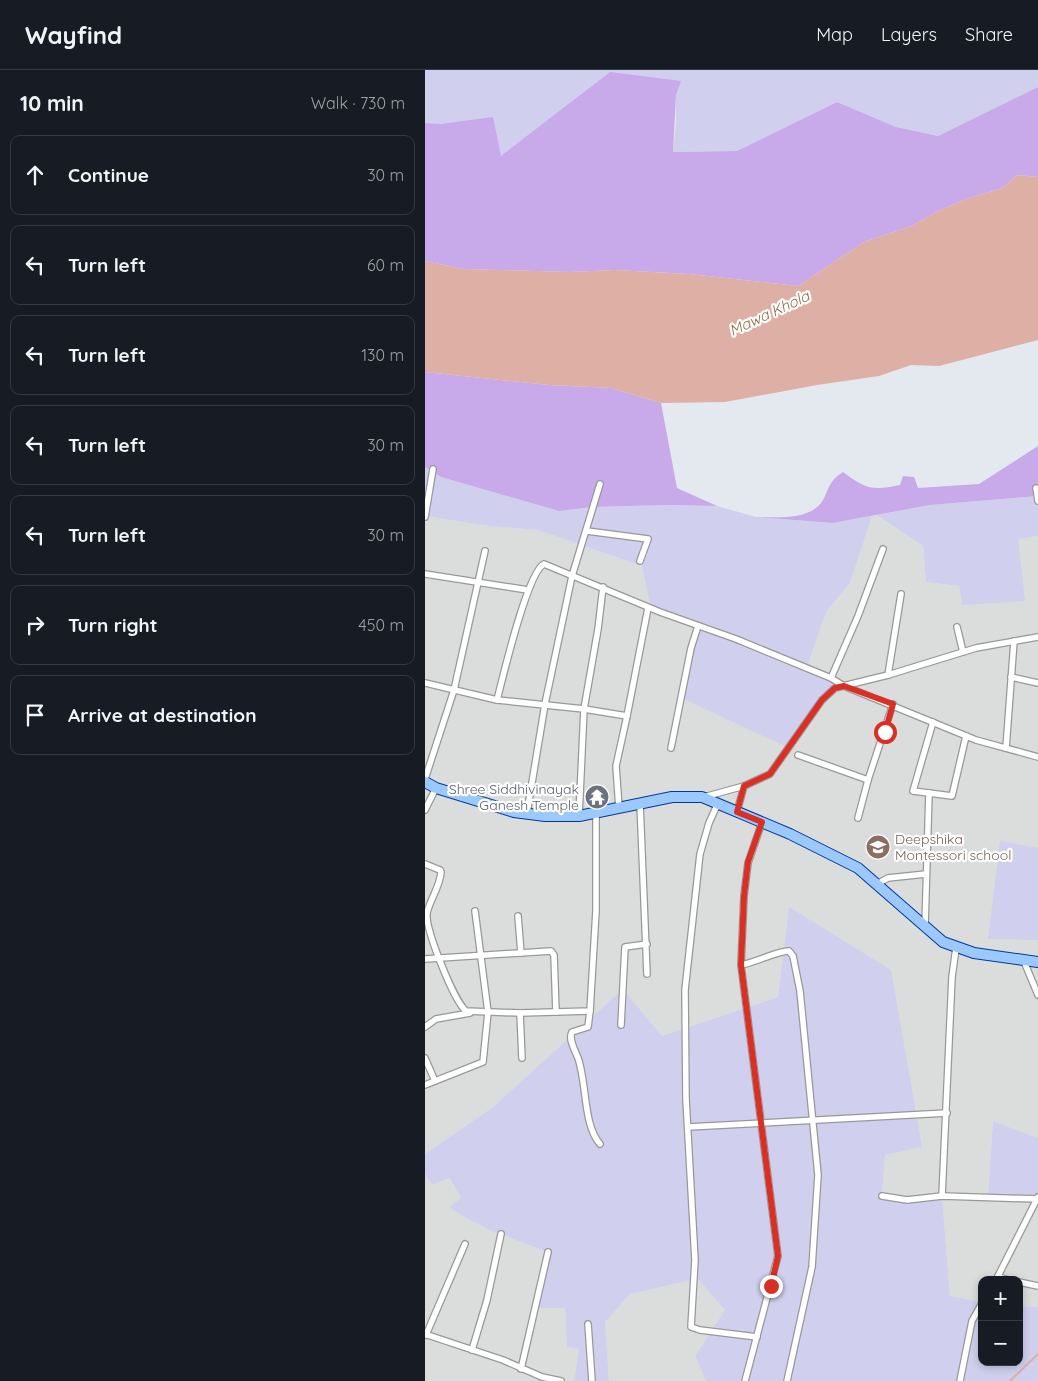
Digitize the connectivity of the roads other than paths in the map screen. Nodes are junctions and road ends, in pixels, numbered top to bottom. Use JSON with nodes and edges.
{"nodes":[{"id":1,"x":433,"y":469,"type":"dead end"},
{"id":2,"x":600,"y":484,"type":"dead end"},
{"id":3,"x":1036,"y":488,"type":"dead end"},
{"id":4,"x":1038,"y":501,"type":"edge"},
{"id":5,"x":425,"y":517,"type":"edge"},
{"id":6,"x":587,"y":531,"type":"junction"},
{"id":7,"x":883,"y":549,"type":"dead end"},
{"id":8,"x":485,"y":551,"type":"dead end"},
{"id":9,"x":641,"y":561,"type":"dead end"},
{"id":10,"x":425,"y":574,"type":"edge"},
{"id":11,"x":572,"y":576,"type":"junction"},
{"id":12,"x":476,"y":583,"type":"junction"},
{"id":13,"x":603,"y":587,"type":"junction"},
{"id":14,"x":528,"y":590,"type":"junction"},
{"id":15,"x":901,"y":594,"type":"dead end"},
{"id":16,"x":648,"y":608,"type":"junction"},
{"id":17,"x":698,"y":626,"type":"junction"},
{"id":18,"x":957,"y":627,"type":"dead end"},
{"id":19,"x":1038,"y":637,"type":"edge"},
{"id":20,"x":1014,"y":641,"type":"junction"},
{"id":21,"x":963,"y":652,"type":"junction"},
{"id":22,"x":888,"y":676,"type":"junction"},
{"id":23,"x":1011,"y":677,"type":"junction"},
{"id":24,"x":831,"y":678,"type":"junction"},
{"id":25,"x":1038,"y":682,"type":"edge"},
{"id":26,"x":425,"y":683,"type":"edge"},
{"id":27,"x":844,"y":686,"type":"junction"},
{"id":28,"x":454,"y":690,"type":"junction"},
{"id":29,"x":497,"y":700,"type":"junction"},
{"id":30,"x":545,"y":704,"type":"junction"},
{"id":31,"x":893,"y":704,"type":"junction"},
{"id":32,"x":584,"y":709,"type":"junction"},
{"id":33,"x":627,"y":716,"type":"junction"},
{"id":34,"x":933,"y":722,"type":"junction"},
{"id":35,"x":966,"y":736,"type":"junction"},
{"id":36,"x":671,"y":748,"type":"dead end"},
{"id":37,"x":1006,"y":748,"type":"junction"},
{"id":38,"x":797,"y":755,"type":"dead end"},
{"id":39,"x":1038,"y":757,"type":"edge"},
{"id":40,"x":867,"y":780,"type":"junction"},
{"id":41,"x":425,"y":781,"type":"edge"},
{"id":42,"x":744,"y":786,"type":"junction"},
{"id":43,"x":436,"y":788,"type":"junction"},
{"id":44,"x":929,"y":793,"type":"junction"},
{"id":45,"x":702,"y":797,"type":"junction"},
{"id":46,"x":640,"y":803,"type":"junction"},
{"id":47,"x":718,"y":803,"type":"junction"},
{"id":48,"x":619,"y":808,"type":"junction"},
{"id":49,"x":425,"y":810,"type":"edge"},
{"id":50,"x":737,"y":812,"type":"junction"},
{"id":51,"x":527,"y":813,"type":"junction"},
{"id":52,"x":597,"y":813,"type":"junction"},
{"id":53,"x":579,"y":816,"type":"junction"},
{"id":54,"x":858,"y":818,"type":"dead end"},
{"id":55,"x":762,"y":822,"type":"junction"},
{"id":56,"x":425,"y":864,"type":"edge"},
{"id":57,"x":926,"y":874,"type":"junction"},
{"id":58,"x":877,"y":884,"type":"junction"},
{"id":59,"x":475,"y":911,"type":"dead end"},
{"id":60,"x":518,"y":916,"type":"dead end"},
{"id":61,"x":924,"y":928,"type":"junction"},
{"id":62,"x":647,"y":944,"type":"junction"},
{"id":63,"x":956,"y":948,"type":"junction"},
{"id":64,"x":521,"y":953,"type":"junction"},
{"id":65,"x":482,"y":954,"type":"junction"},
{"id":66,"x":425,"y":959,"type":"edge"},
{"id":67,"x":439,"y":959,"type":"junction"},
{"id":68,"x":1023,"y":959,"type":"junction"},
{"id":69,"x":1038,"y":962,"type":"edge"},
{"id":70,"x":741,"y":965,"type":"junction"},
{"id":71,"x":647,"y":974,"type":"dead end"},
{"id":72,"x":1038,"y":995,"type":"edge"},
{"id":73,"x":590,"y":1011,"type":"junction"},
{"id":74,"x":478,"y":1012,"type":"junction"},
{"id":75,"x":488,"y":1012,"type":"junction"},
{"id":76,"x":556,"y":1012,"type":"junction"},
{"id":77,"x":520,"y":1013,"type":"junction"},
{"id":78,"x":621,"y":1025,"type":"dead end"},
{"id":79,"x":425,"y":1027,"type":"edge"},
{"id":80,"x":425,"y":1058,"type":"edge"},
{"id":81,"x":522,"y":1058,"type":"dead end"},
{"id":82,"x":435,"y":1081,"type":"junction"},
{"id":83,"x":425,"y":1085,"type":"edge"},
{"id":84,"x":947,"y":1113,"type":"junction"},
{"id":85,"x":811,"y":1120,"type":"junction"},
{"id":86,"x":762,"y":1122,"type":"junction"},
{"id":87,"x":688,"y":1127,"type":"junction"},
{"id":88,"x":601,"y":1144,"type":"dead end"},
{"id":89,"x":882,"y":1196,"type":"dead end"},
{"id":90,"x":942,"y":1196,"type":"junction"},
{"id":91,"x":1037,"y":1198,"type":"edge"},
{"id":92,"x":501,"y":1234,"type":"dead end"},
{"id":93,"x":465,"y":1244,"type":"dead end"},
{"id":94,"x":548,"y":1252,"type":"dead end"},
{"id":95,"x":998,"y":1276,"type":"edge"},
{"id":96,"x":1023,"y":1283,"type":"edge"},
{"id":97,"x":1038,"y":1286,"type":"edge"},
{"id":98,"x":978,"y":1311,"type":"edge"},
{"id":99,"x":588,"y":1324,"type":"dead end"},
{"id":100,"x":426,"y":1334,"type":"edge"},
{"id":101,"x":757,"y":1337,"type":"junction"},
{"id":102,"x":472,"y":1350,"type":"junction"},
{"id":103,"x":521,"y":1369,"type":"junction"},
{"id":104,"x":561,"y":1381,"type":"edge"},
{"id":105,"x":592,"y":1381,"type":"edge"},
{"id":106,"x":745,"y":1381,"type":"edge"},
{"id":107,"x":787,"y":1381,"type":"edge"},
{"id":108,"x":960,"y":1381,"type":"edge"}],
"edges":[{"from":1,"to":5,"type":"street"},
{"from":2,"to":6,"type":"street"},
{"from":3,"to":4,"type":"street"},
{"from":6,"to":9,"type":"street"},
{"from":6,"to":11,"type":"street"},
{"from":7,"to":24,"type":"street"},
{"from":8,"to":12,"type":"street"},
{"from":10,"to":12,"type":"street"},
{"from":11,"to":13,"type":"street"},
{"from":11,"to":14,"type":"street"},
{"from":11,"to":30,"type":"street"},
{"from":12,"to":14,"type":"street"},
{"from":12,"to":28,"type":"street"},
{"from":13,"to":16,"type":"street"},
{"from":13,"to":32,"type":"street"},
{"from":14,"to":29,"type":"street"},
{"from":15,"to":22,"type":"street"},
{"from":16,"to":17,"type":"street"},
{"from":16,"to":33,"type":"street"},
{"from":17,"to":24,"type":"street"},
{"from":17,"to":36,"type":"street"},
{"from":18,"to":21,"type":"street"},
{"from":19,"to":20,"type":"street"},
{"from":20,"to":21,"type":"street"},
{"from":20,"to":23,"type":"street"},
{"from":21,"to":22,"type":"street"},
{"from":22,"to":27,"type":"street"},
{"from":23,"to":25,"type":"street"},
{"from":23,"to":37,"type":"street"},
{"from":24,"to":27,"type":"street"},
{"from":26,"to":28,"type":"street"},
{"from":27,"to":31,"type":"street"},
{"from":27,"to":42,"type":"street"},
{"from":28,"to":29,"type":"street"},
{"from":28,"to":41,"type":"street"},
{"from":29,"to":30,"type":"street"},
{"from":30,"to":32,"type":"street"},
{"from":30,"to":51,"type":"street"},
{"from":31,"to":34,"type":"street"},
{"from":31,"to":40,"type":"street"},
{"from":32,"to":33,"type":"street"},
{"from":32,"to":53,"type":"street"},
{"from":33,"to":48,"type":"street"},
{"from":34,"to":35,"type":"street"},
{"from":34,"to":44,"type":"street"},
{"from":35,"to":37,"type":"street"},
{"from":35,"to":44,"type":"street"},
{"from":37,"to":39,"type":"street"},
{"from":38,"to":40,"type":"street"},
{"from":40,"to":54,"type":"street"},
{"from":41,"to":43,"type":"main road"},
{"from":42,"to":45,"type":"street"},
{"from":42,"to":50,"type":"street"},
{"from":43,"to":49,"type":"street"},
{"from":43,"to":51,"type":"main road"},
{"from":44,"to":57,"type":"street"},
{"from":45,"to":46,"type":"main road"},
{"from":45,"to":47,"type":"main road"},
{"from":46,"to":48,"type":"main road"},
{"from":46,"to":62,"type":"street"},
{"from":47,"to":50,"type":"main road"},
{"from":47,"to":87,"type":"street"},
{"from":48,"to":52,"type":"main road"},
{"from":50,"to":55,"type":"main road"},
{"from":51,"to":53,"type":"main road"},
{"from":52,"to":53,"type":"main road"},
{"from":52,"to":73,"type":"street"},
{"from":55,"to":58,"type":"main road"},
{"from":55,"to":70,"type":"street"},
{"from":56,"to":67,"type":"street"},
{"from":57,"to":58,"type":"street"},
{"from":57,"to":61,"type":"street"},
{"from":58,"to":61,"type":"main road"},
{"from":59,"to":65,"type":"street"},
{"from":60,"to":64,"type":"street"},
{"from":61,"to":63,"type":"main road"},
{"from":62,"to":71,"type":"street"},
{"from":62,"to":78,"type":"street"},
{"from":63,"to":68,"type":"main road"},
{"from":63,"to":84,"type":"street"},
{"from":64,"to":65,"type":"street"},
{"from":64,"to":76,"type":"street"},
{"from":65,"to":67,"type":"street"},
{"from":65,"to":75,"type":"street"},
{"from":66,"to":67,"type":"street"},
{"from":67,"to":74,"type":"street"},
{"from":68,"to":69,"type":"main road"},
{"from":68,"to":72,"type":"street"},
{"from":70,"to":85,"type":"street"},
{"from":70,"to":86,"type":"street"},
{"from":73,"to":76,"type":"street"},
{"from":73,"to":88,"type":"street"},
{"from":74,"to":75,"type":"street"},
{"from":74,"to":79,"type":"street"},
{"from":75,"to":77,"type":"street"},
{"from":75,"to":82,"type":"street"},
{"from":76,"to":77,"type":"street"},
{"from":77,"to":81,"type":"street"},
{"from":80,"to":82,"type":"street"},
{"from":82,"to":83,"type":"street"},
{"from":84,"to":85,"type":"street"},
{"from":84,"to":90,"type":"street"},
{"from":85,"to":86,"type":"street"},
{"from":85,"to":107,"type":"street"},
{"from":86,"to":87,"type":"street"},
{"from":86,"to":101,"type":"street"},
{"from":87,"to":101,"type":"street"},
{"from":89,"to":90,"type":"street"},
{"from":90,"to":91,"type":"street"},
{"from":91,"to":95,"type":"street"},
{"from":92,"to":102,"type":"street"},
{"from":93,"to":100,"type":"street"},
{"from":94,"to":103,"type":"street"},
{"from":96,"to":97,"type":"street"},
{"from":98,"to":108,"type":"street"},
{"from":99,"to":105,"type":"street"},
{"from":100,"to":102,"type":"street"},
{"from":101,"to":106,"type":"street"},
{"from":102,"to":103,"type":"street"},
{"from":103,"to":104,"type":"street"}]}
